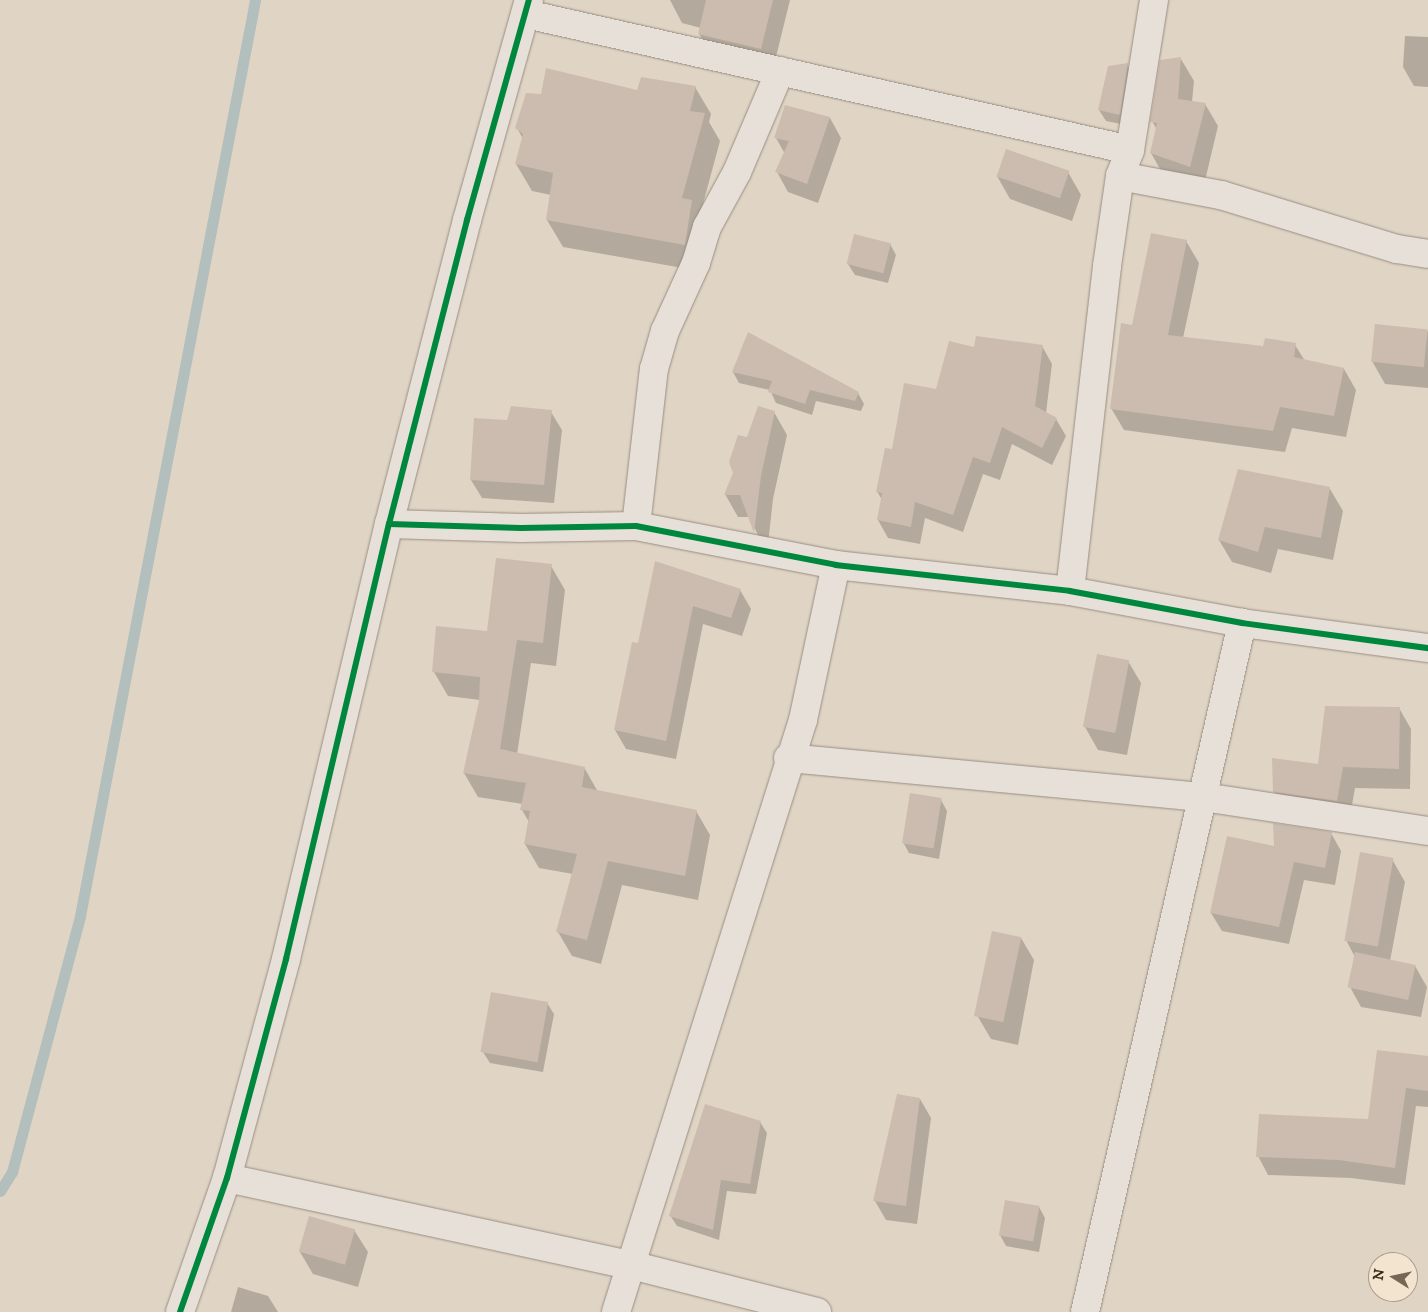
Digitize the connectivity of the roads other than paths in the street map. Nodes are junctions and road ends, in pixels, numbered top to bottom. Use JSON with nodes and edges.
{"nodes":[{"id":1,"x":1154,"y":0,"type":"edge"},
{"id":2,"x":527,"y":7,"type":"edge"},
{"id":3,"x":780,"y":71,"type":"junction"},
{"id":4,"x":1130,"y":150,"type":"junction"},
{"id":5,"x":1120,"y":176,"type":"junction"},
{"id":6,"x":1428,"y":254,"type":"edge"},
{"id":7,"x":389,"y":524,"type":"junction"},
{"id":8,"x":636,"y":526,"type":"junction"},
{"id":9,"x":836,"y":564,"type":"junction"},
{"id":10,"x":1070,"y":591,"type":"junction"},
{"id":11,"x":1242,"y":623,"type":"junction"},
{"id":12,"x":1428,"y":648,"type":"edge"},
{"id":13,"x":788,"y":758,"type":"junction"},
{"id":14,"x":1203,"y":797,"type":"junction"},
{"id":15,"x":1428,"y":831,"type":"edge"},
{"id":16,"x":227,"y":1178,"type":"junction"},
{"id":17,"x":631,"y":1265,"type":"junction"},
{"id":18,"x":180,"y":1312,"type":"edge"},
{"id":19,"x":616,"y":1312,"type":"edge"},
{"id":20,"x":817,"y":1312,"type":"edge"},
{"id":21,"x":1086,"y":1312,"type":"edge"}],
"edges":[{"from":1,"to":4,"type":"street"},
{"from":2,"to":3,"type":"street"},
{"from":2,"to":7,"type":"street"},
{"from":3,"to":4,"type":"street"},
{"from":3,"to":8,"type":"street"},
{"from":4,"to":5,"type":"street"},
{"from":5,"to":6,"type":"street"},
{"from":5,"to":10,"type":"street"},
{"from":7,"to":8,"type":"street"},
{"from":7,"to":16,"type":"street"},
{"from":8,"to":9,"type":"street"},
{"from":9,"to":10,"type":"street"},
{"from":9,"to":13,"type":"street"},
{"from":10,"to":11,"type":"street"},
{"from":11,"to":12,"type":"street"},
{"from":11,"to":14,"type":"street"},
{"from":13,"to":14,"type":"street"},
{"from":13,"to":17,"type":"street"},
{"from":14,"to":15,"type":"street"},
{"from":14,"to":21,"type":"street"},
{"from":16,"to":17,"type":"street"},
{"from":16,"to":18,"type":"street"},
{"from":17,"to":19,"type":"street"},
{"from":17,"to":20,"type":"street"}]}
